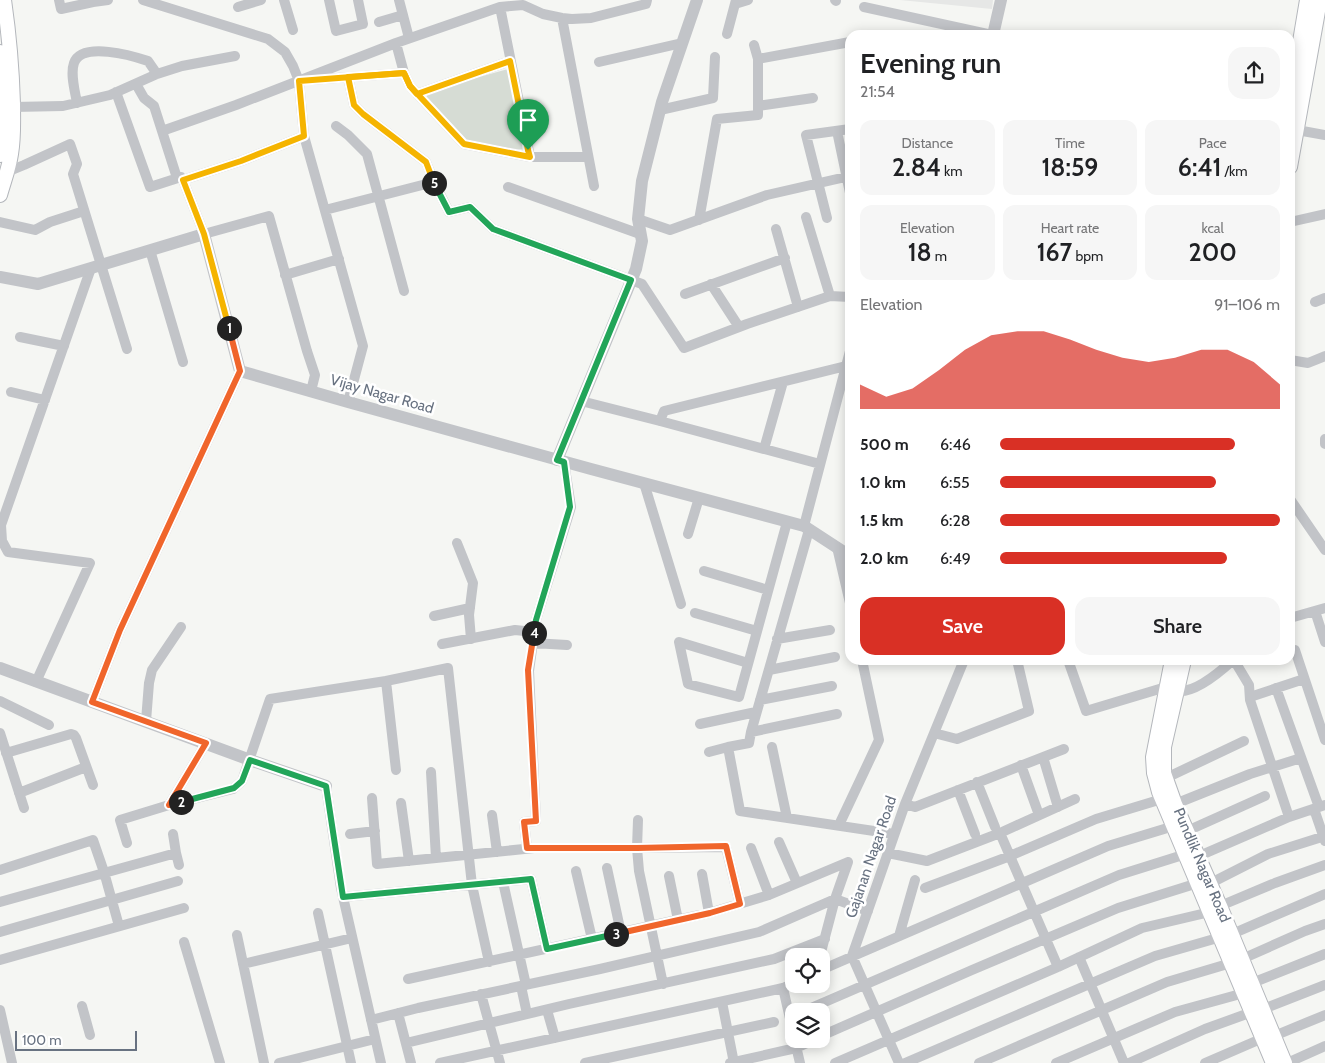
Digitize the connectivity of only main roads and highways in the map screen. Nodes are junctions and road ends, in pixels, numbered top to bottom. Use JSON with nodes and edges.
{"nodes":[{"id":1,"x":5,"y":0,"type":"edge"},
{"id":2,"x":1307,"y":0,"type":"edge"},
{"id":3,"x":1320,"y":0,"type":"edge"},
{"id":4,"x":1306,"y":42,"type":"junction"},
{"id":5,"x":0,"y":52,"type":"edge"},
{"id":6,"x":1295,"y":83,"type":"edge"},
{"id":7,"x":5,"y":102,"type":"edge"},
{"id":8,"x":1295,"y":141,"type":"edge"},
{"id":9,"x":0,"y":155,"type":"edge"},
{"id":10,"x":0,"y":195,"type":"edge"},
{"id":11,"x":1172,"y":665,"type":"edge"},
{"id":12,"x":1182,"y":665,"type":"edge"},
{"id":13,"x":1172,"y":689,"type":"junction"},
{"id":14,"x":1169,"y":802,"type":"junction"},
{"id":15,"x":1268,"y":1037,"type":"junction"},
{"id":16,"x":1273,"y":1063,"type":"edge"},
{"id":17,"x":1286,"y":1063,"type":"edge"}],
"edges":[{"from":1,"to":7,"type":"main road"},
{"from":2,"to":4,"type":"main road"},
{"from":3,"to":4,"type":"main road"},
{"from":4,"to":6,"type":"main road"},
{"from":4,"to":8,"type":"main road"},
{"from":5,"to":7,"type":"main road"},
{"from":7,"to":9,"type":"main road"},
{"from":7,"to":10,"type":"main road"},
{"from":11,"to":13,"type":"main road","name":"Pundlik Nagar Road"},
{"from":12,"to":13,"type":"main road","name":"Pundlik Nagar Road"},
{"from":13,"to":14,"type":"main road","name":"Pundlik Nagar Road"},
{"from":13,"to":14,"type":"main road","name":"Pundlik Nagar Road"},
{"from":14,"to":15,"type":"main road","name":"Pundlik Nagar Road"},
{"from":15,"to":16,"type":"main road","name":"Pundlik Nagar Road"},
{"from":15,"to":17,"type":"main road","name":"Pundlik Nagar Road"}]}
